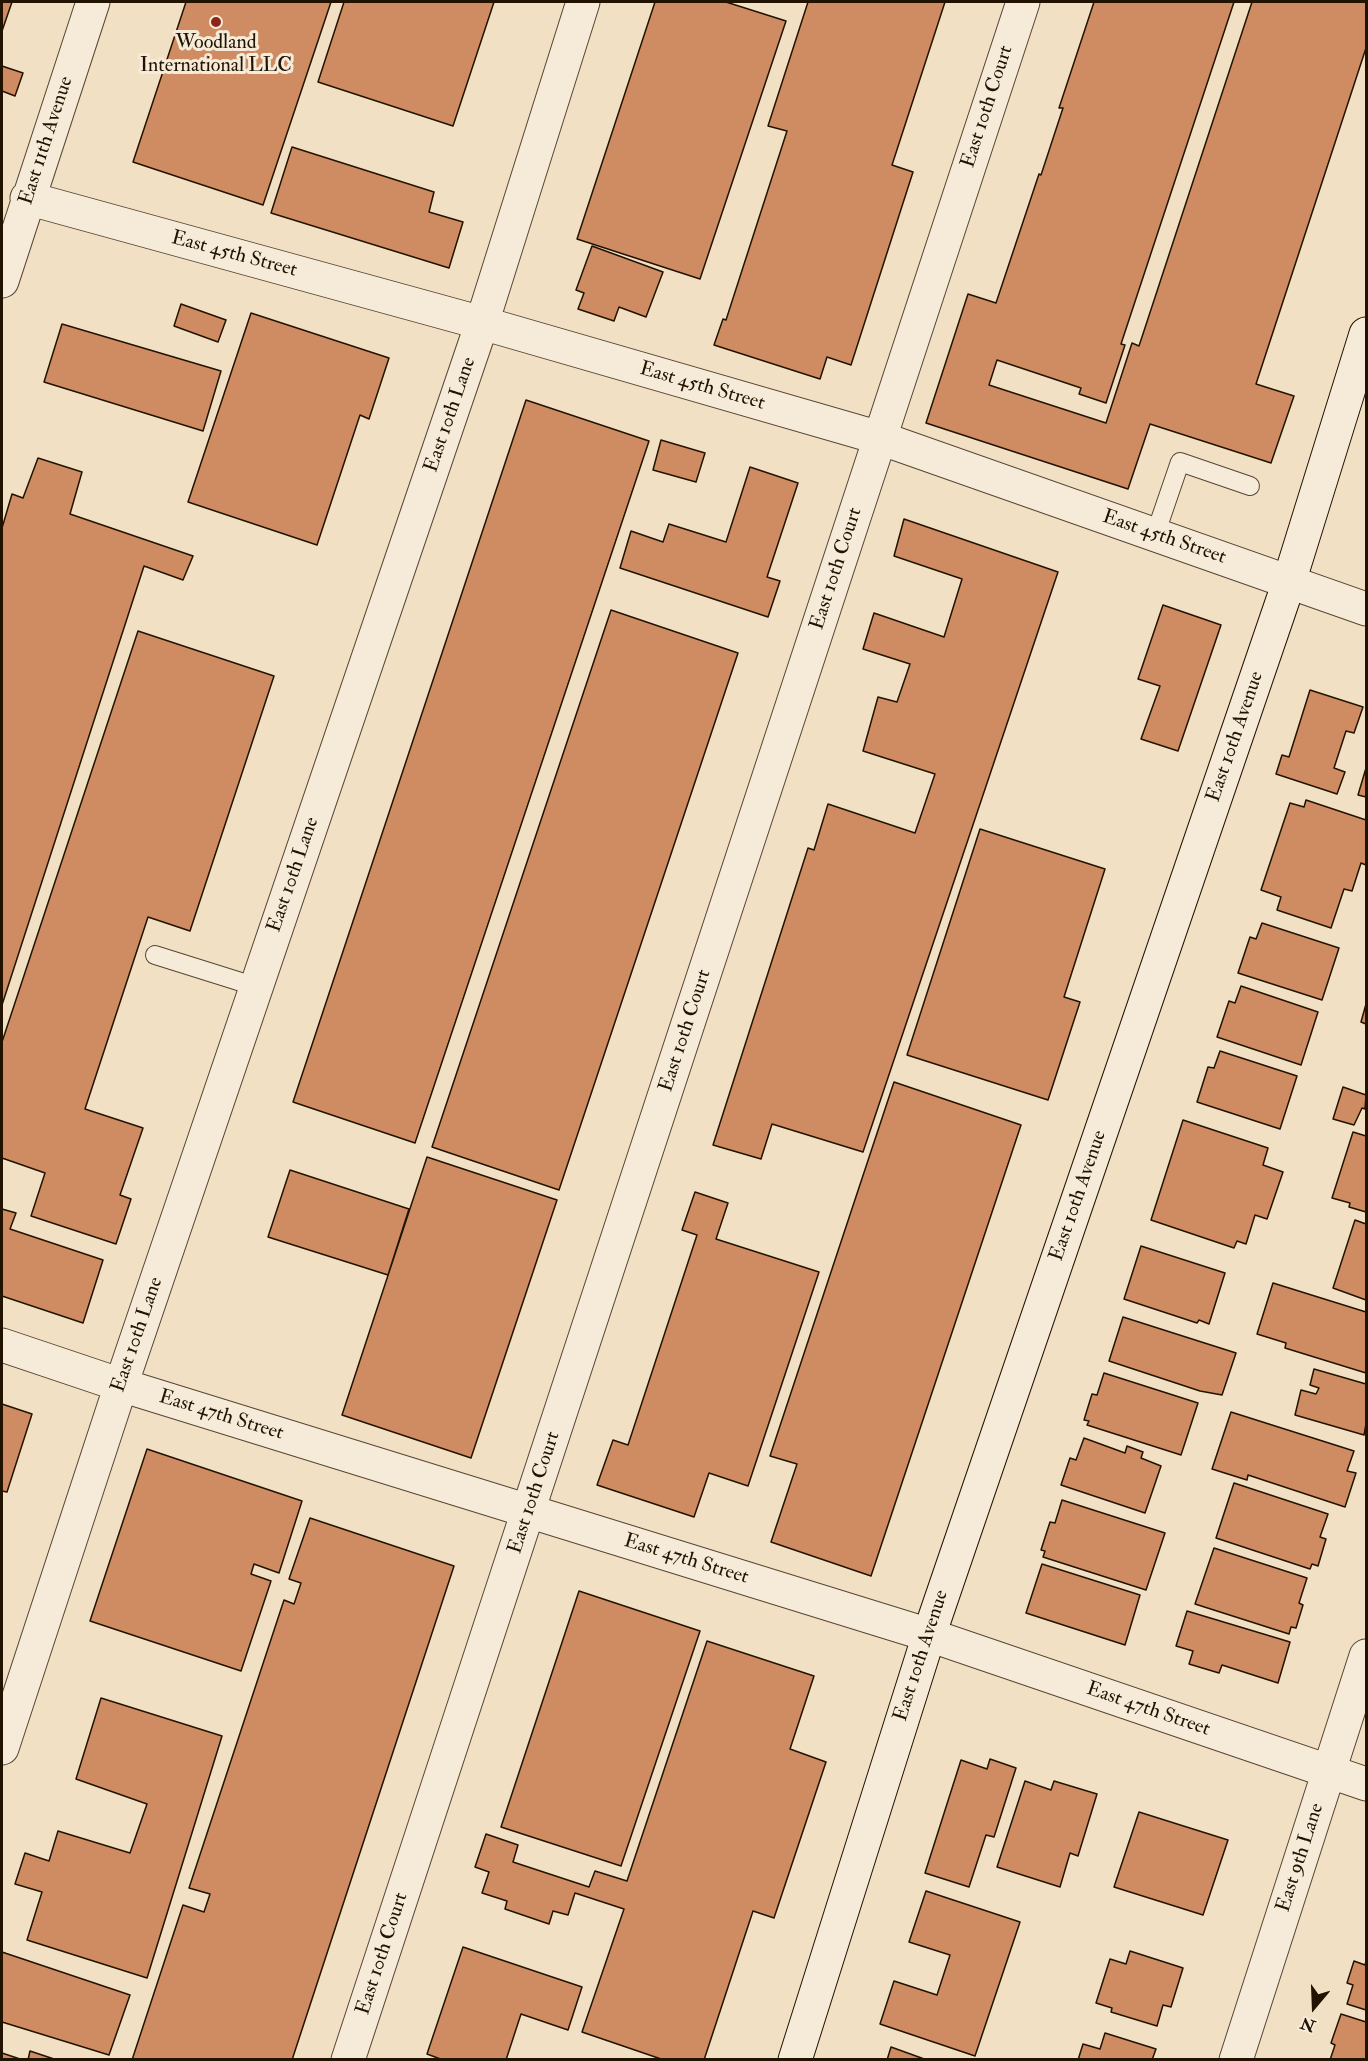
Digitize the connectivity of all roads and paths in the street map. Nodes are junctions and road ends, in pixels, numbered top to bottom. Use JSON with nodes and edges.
{"nodes":[{"id":1,"x":93,"y":2,"type":"edge"},
{"id":2,"x":583,"y":2,"type":"edge"},
{"id":3,"x":1023,"y":2,"type":"edge"},
{"id":4,"x":27,"y":198,"type":"junction"},
{"id":5,"x":2,"y":281,"type":"edge"},
{"id":6,"x":482,"y":323,"type":"junction"},
{"id":7,"x":1366,"y":334,"type":"edge"},
{"id":8,"x":880,"y":438,"type":"junction"},
{"id":9,"x":1250,"y":486,"type":"dead end"},
{"id":10,"x":1155,"y":535,"type":"junction"},
{"id":11,"x":1289,"y":582,"type":"junction"},
{"id":12,"x":1366,"y":609,"type":"edge"},
{"id":13,"x":155,"y":956,"type":"dead end"},
{"id":14,"x":257,"y":987,"type":"junction"},
{"id":15,"x":2,"y":1345,"type":"edge"},
{"id":16,"x":121,"y":1385,"type":"junction"},
{"id":17,"x":529,"y":1511,"type":"junction"},
{"id":18,"x":928,"y":1635,"type":"junction"},
{"id":19,"x":1366,"y":1656,"type":"edge"},
{"id":20,"x":2,"y":1748,"type":"edge"},
{"id":21,"x":1329,"y":1772,"type":"junction"},
{"id":22,"x":1366,"y":1784,"type":"edge"},
{"id":23,"x":348,"y":2060,"type":"edge"},
{"id":24,"x":795,"y":2060,"type":"edge"},
{"id":25,"x":1236,"y":2060,"type":"edge"}],
"edges":[{"from":1,"to":4,"type":"street","name":"East 11th Avenue"},
{"from":2,"to":6,"type":"street","name":"East 10th Lane"},
{"from":3,"to":8,"type":"street","name":"East 10th Court"},
{"from":4,"to":5,"type":"street","name":"East 11th Avenue"},
{"from":4,"to":6,"type":"street","name":"East 45th Street"},
{"from":6,"to":8,"type":"street","name":"East 45th Street"},
{"from":6,"to":14,"type":"street","name":"East 10th Lane"},
{"from":7,"to":11,"type":"street","name":"East 10th Avenue"},
{"from":8,"to":10,"type":"street","name":"East 45th Street"},
{"from":8,"to":17,"type":"street","name":"East 10th Court"},
{"from":9,"to":10,"type":"lane"},
{"from":10,"to":11,"type":"street","name":"East 45th Street"},
{"from":11,"to":12,"type":"street","name":"East 45th Street"},
{"from":11,"to":18,"type":"street","name":"East 10th Avenue"},
{"from":13,"to":14,"type":"lane"},
{"from":14,"to":16,"type":"street","name":"East 10th Lane"},
{"from":15,"to":16,"type":"street","name":"East 47th Street"},
{"from":16,"to":17,"type":"street","name":"East 47th Street"},
{"from":16,"to":20,"type":"street","name":"East 10th Lane"},
{"from":17,"to":18,"type":"street","name":"East 47th Street"},
{"from":17,"to":23,"type":"street","name":"East 10th Court"},
{"from":18,"to":21,"type":"street","name":"East 47th Street"},
{"from":18,"to":24,"type":"street","name":"East 10th Avenue"},
{"from":19,"to":21,"type":"street","name":"East 9th Lane"},
{"from":21,"to":22,"type":"street","name":"East 47th Street"},
{"from":21,"to":25,"type":"street","name":"East 9th Lane"}]}
